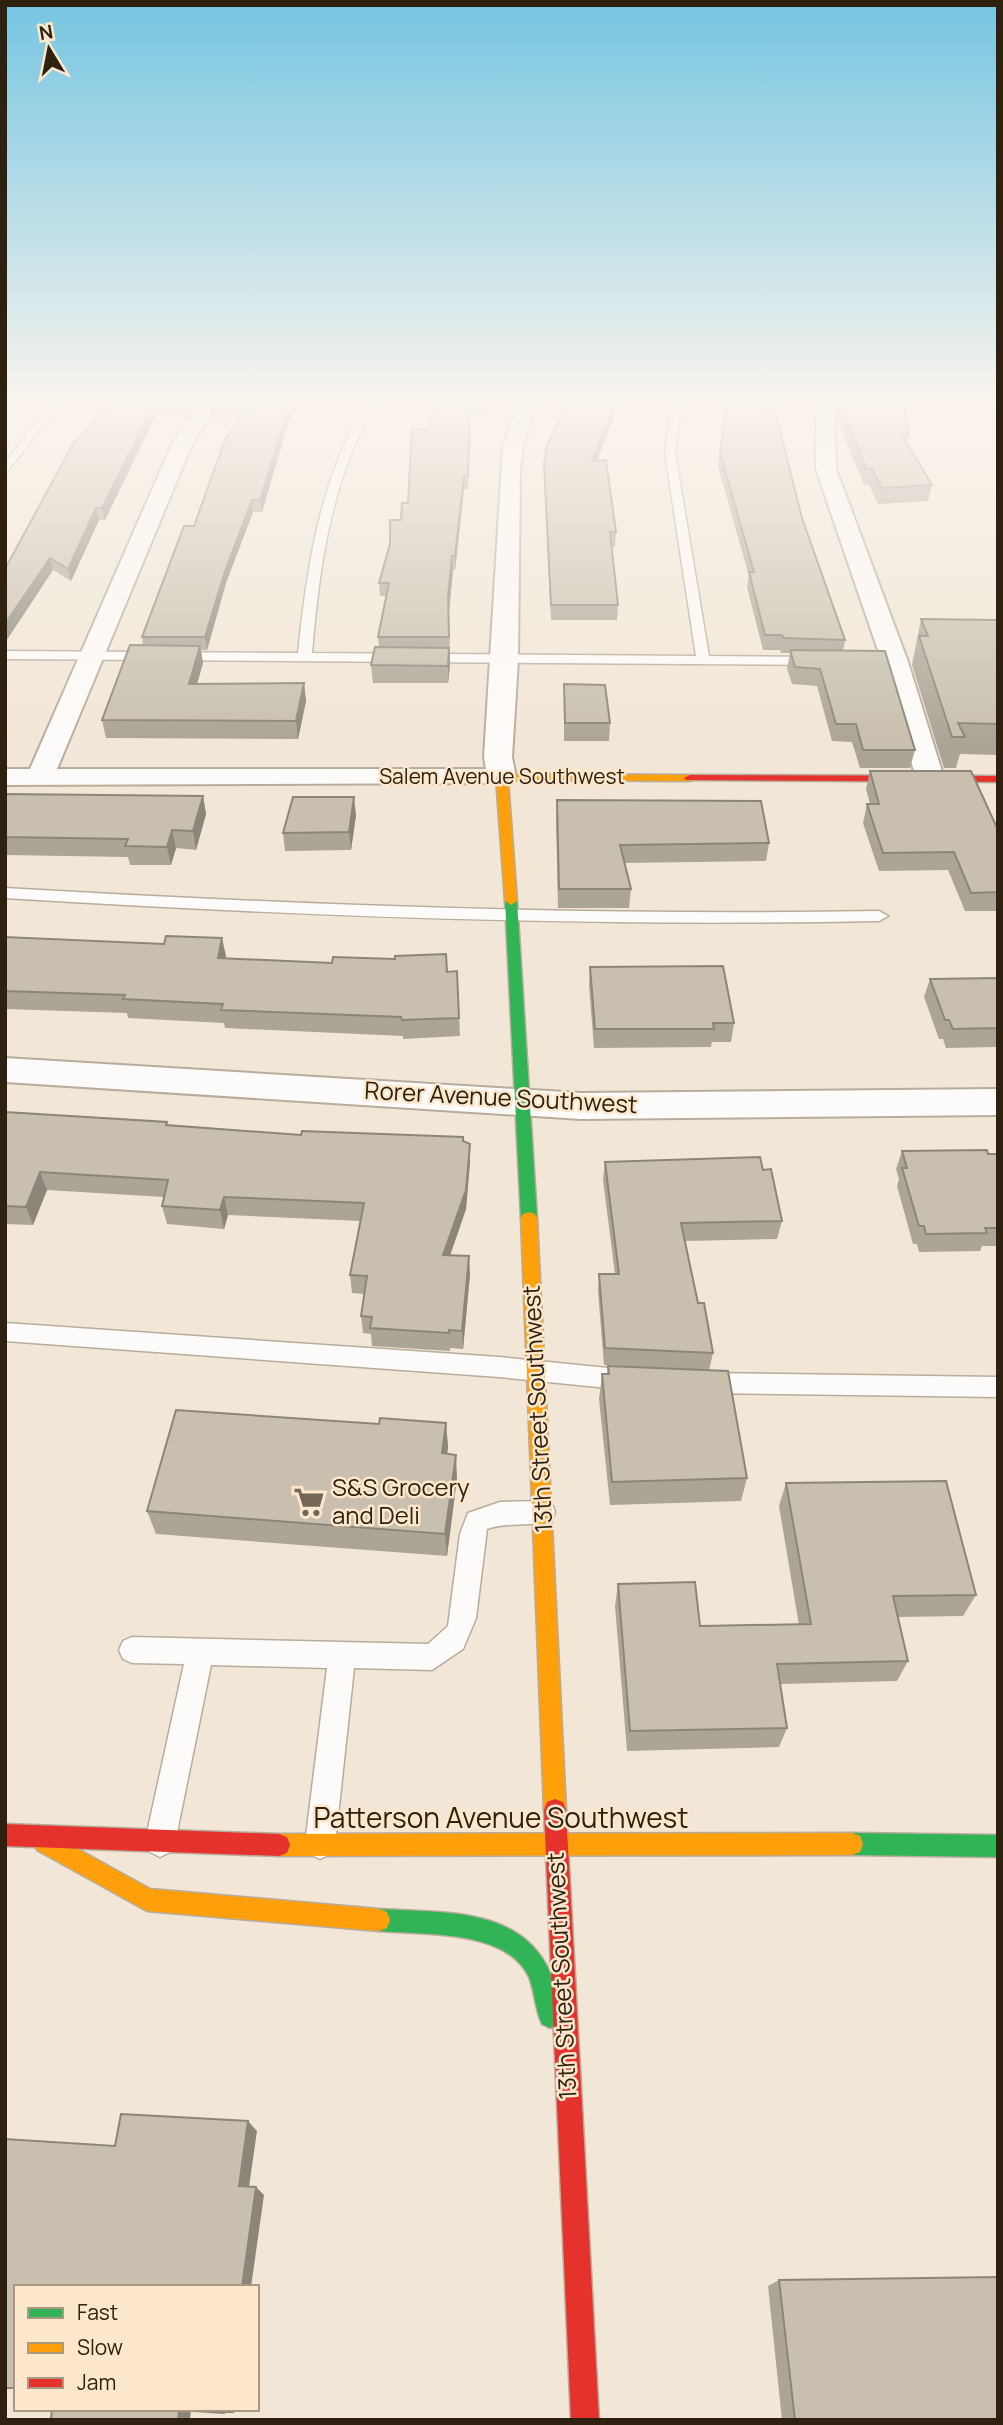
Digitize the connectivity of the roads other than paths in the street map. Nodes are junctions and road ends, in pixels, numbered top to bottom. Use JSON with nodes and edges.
{"nodes":[{"id":1,"x":151,"y":516,"type":"edge"},
{"id":2,"x":329,"y":516,"type":"edge"},
{"id":3,"x":509,"y":516,"type":"edge"},
{"id":4,"x":680,"y":516,"type":"edge"},
{"id":5,"x":841,"y":516,"type":"edge"},
{"id":6,"x":5,"y":655,"type":"edge"},
{"id":7,"x":91,"y":655,"type":"junction"},
{"id":8,"x":305,"y":656,"type":"junction"},
{"id":9,"x":505,"y":660,"type":"junction"},
{"id":10,"x":703,"y":660,"type":"junction"},
{"id":11,"x":826,"y":661,"type":"edge"},
{"id":12,"x":5,"y":776,"type":"edge"},
{"id":13,"x":40,"y":777,"type":"junction"},
{"id":14,"x":502,"y":777,"type":"junction"},
{"id":15,"x":930,"y":778,"type":"junction"},
{"id":16,"x":998,"y":779,"type":"edge"},
{"id":17,"x":5,"y":893,"type":"edge"},
{"id":18,"x":510,"y":916,"type":"junction"},
{"id":19,"x":879,"y":916,"type":"dead end"},
{"id":20,"x":5,"y":1070,"type":"edge"},
{"id":21,"x":523,"y":1102,"type":"junction"},
{"id":22,"x":998,"y":1102,"type":"edge"},
{"id":23,"x":5,"y":1332,"type":"edge"},
{"id":24,"x":537,"y":1372,"type":"junction"},
{"id":25,"x":657,"y":1382,"type":"edge"},
{"id":26,"x":684,"y":1382,"type":"edge"},
{"id":27,"x":998,"y":1387,"type":"edge"},
{"id":28,"x":543,"y":1512,"type":"junction"},
{"id":29,"x":132,"y":1650,"type":"dead end"},
{"id":30,"x":200,"y":1652,"type":"junction"},
{"id":31,"x":342,"y":1657,"type":"junction"},
{"id":32,"x":5,"y":1835,"type":"edge"},
{"id":33,"x":37,"y":1838,"type":"junction"},
{"id":34,"x":160,"y":1842,"type":"junction"},
{"id":35,"x":556,"y":1843,"type":"junction"},
{"id":36,"x":320,"y":1844,"type":"junction"},
{"id":37,"x":998,"y":1846,"type":"edge"},
{"id":38,"x":569,"y":2114,"type":"junction"},
{"id":39,"x":585,"y":2420,"type":"edge"}],
"edges":[{"from":1,"to":7,"type":"street"},
{"from":2,"to":8,"type":"lane"},
{"from":3,"to":9,"type":"street","name":"13th Street Southwest"},
{"from":4,"to":10,"type":"lane"},
{"from":5,"to":15,"type":"street"},
{"from":6,"to":7,"type":"lane"},
{"from":7,"to":8,"type":"lane"},
{"from":7,"to":13,"type":"street"},
{"from":8,"to":9,"type":"lane"},
{"from":9,"to":10,"type":"lane"},
{"from":9,"to":14,"type":"street","name":"13th Street Southwest"},
{"from":10,"to":11,"type":"lane"},
{"from":12,"to":13,"type":"street","name":"Salem Avenue Southwest"},
{"from":13,"to":14,"type":"street","name":"Salem Avenue Southwest"},
{"from":14,"to":15,"type":"street","name":"Salem Avenue Southwest"},
{"from":14,"to":18,"type":"street","name":"13th Street Southwest"},
{"from":15,"to":16,"type":"street","name":"Salem Avenue Southwest"},
{"from":17,"to":18,"type":"lane"},
{"from":18,"to":19,"type":"lane"},
{"from":18,"to":21,"type":"street","name":"13th Street Southwest"},
{"from":20,"to":21,"type":"street","name":"Rorer Avenue Southwest"},
{"from":21,"to":22,"type":"street","name":"Rorer Avenue Southwest"},
{"from":21,"to":24,"type":"street","name":"13th Street Southwest"},
{"from":23,"to":24,"type":"lane"},
{"from":24,"to":25,"type":"lane"},
{"from":24,"to":28,"type":"street","name":"13th Street Southwest"},
{"from":26,"to":27,"type":"lane"},
{"from":28,"to":31,"type":"lane"},
{"from":28,"to":35,"type":"street","name":"13th Street Southwest"},
{"from":29,"to":30,"type":"lane"},
{"from":30,"to":31,"type":"lane"},
{"from":30,"to":34,"type":"lane"},
{"from":31,"to":36,"type":"lane"},
{"from":32,"to":33,"type":"street","name":"Patterson Avenue Southwest"},
{"from":33,"to":34,"type":"street","name":"Patterson Avenue Southwest"},
{"from":33,"to":38,"type":"street"},
{"from":34,"to":36,"type":"street","name":"Patterson Avenue Southwest"},
{"from":35,"to":36,"type":"street","name":"Patterson Avenue Southwest"},
{"from":35,"to":37,"type":"street","name":"Patterson Avenue Southwest"},
{"from":35,"to":38,"type":"street","name":"13th Street Southwest"},
{"from":38,"to":39,"type":"street","name":"13th Street Southwest"}]}
